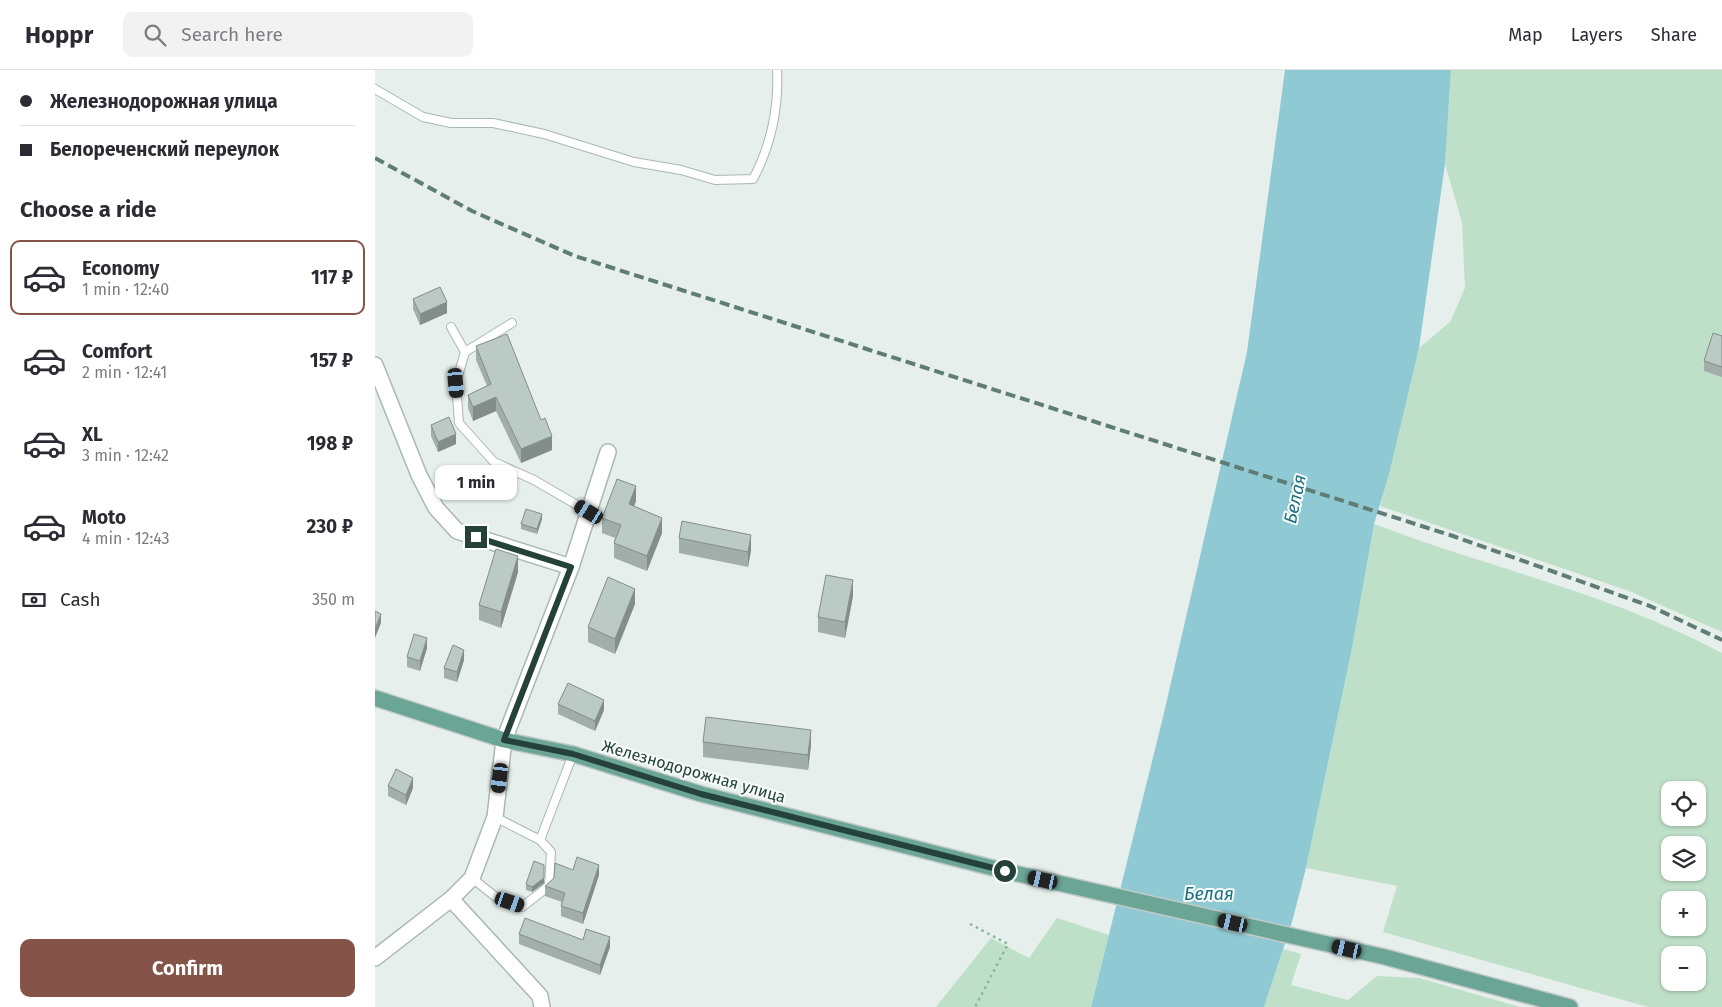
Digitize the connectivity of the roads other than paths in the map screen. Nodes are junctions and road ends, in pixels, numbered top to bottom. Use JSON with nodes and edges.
{"nodes":[{"id":1,"x":777,"y":70,"type":"edge"},
{"id":2,"x":375,"y":89,"type":"edge"},
{"id":3,"x":512,"y":323,"type":"dead end"},
{"id":4,"x":451,"y":327,"type":"dead end"},
{"id":5,"x":465,"y":352,"type":"junction"},
{"id":6,"x":375,"y":365,"type":"edge"},
{"id":7,"x":608,"y":452,"type":"dead end"},
{"id":8,"x":589,"y":512,"type":"junction"},
{"id":9,"x":571,"y":567,"type":"junction"},
{"id":10,"x":375,"y":698,"type":"edge"},
{"id":11,"x":504,"y":740,"type":"junction"},
{"id":12,"x":573,"y":754,"type":"junction"},
{"id":13,"x":495,"y":817,"type":"junction"},
{"id":14,"x":540,"y":840,"type":"junction"},
{"id":15,"x":472,"y":878,"type":"junction"},
{"id":16,"x":451,"y":899,"type":"junction"},
{"id":17,"x":375,"y":958,"type":"edge"},
{"id":18,"x":542,"y":1007,"type":"edge"},
{"id":19,"x":1571,"y":1007,"type":"edge"}],
"edges":[{"from":1,"to":2,"type":"lane"},
{"from":3,"to":5,"type":"lane"},
{"from":4,"to":5,"type":"lane"},
{"from":5,"to":8,"type":"lane"},
{"from":6,"to":9,"type":"street"},
{"from":7,"to":8,"type":"street"},
{"from":8,"to":9,"type":"street"},
{"from":9,"to":11,"type":"street"},
{"from":10,"to":11,"type":"main road","name":"Железнодорожная улица"},
{"from":11,"to":12,"type":"main road","name":"Железнодорожная улица"},
{"from":11,"to":13,"type":"street"},
{"from":12,"to":14,"type":"lane"},
{"from":12,"to":19,"type":"main road","name":"Железнодорожная улица"},
{"from":13,"to":14,"type":"lane"},
{"from":13,"to":15,"type":"street"},
{"from":14,"to":15,"type":"lane"},
{"from":15,"to":16,"type":"street"},
{"from":16,"to":17,"type":"street"},
{"from":16,"to":18,"type":"street"}]}
